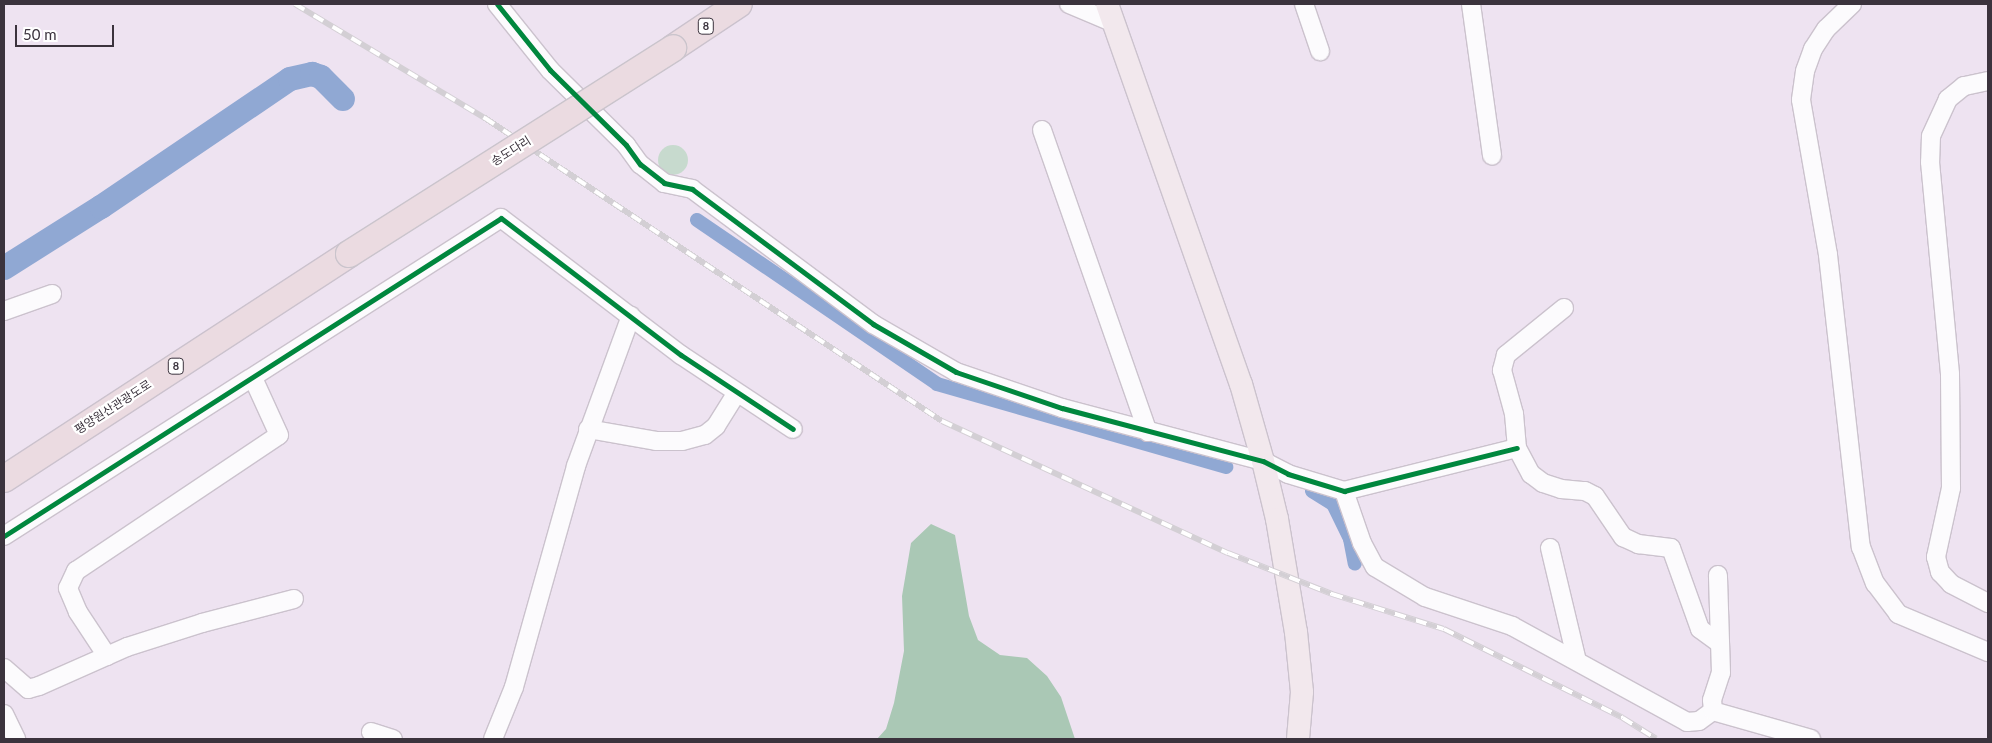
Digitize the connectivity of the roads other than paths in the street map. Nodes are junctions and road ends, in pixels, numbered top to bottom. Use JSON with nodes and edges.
{"nodes":[{"id":1,"x":497,"y":4,"type":"edge"},
{"id":2,"x":739,"y":4,"type":"edge"},
{"id":3,"x":1069,"y":4,"type":"edge"},
{"id":4,"x":1304,"y":4,"type":"edge"},
{"id":5,"x":1471,"y":4,"type":"edge"},
{"id":6,"x":1852,"y":4,"type":"edge"},
{"id":7,"x":1111,"y":13,"type":"edge"},
{"id":8,"x":1320,"y":51,"type":"dead end"},
{"id":9,"x":1988,"y":81,"type":"edge"},
{"id":10,"x":1042,"y":130,"type":"dead end"},
{"id":11,"x":1492,"y":156,"type":"dead end"},
{"id":12,"x":349,"y":254,"type":"joint"},
{"id":13,"x":52,"y":294,"type":"dead end"},
{"id":14,"x":1564,"y":308,"type":"dead end"},
{"id":15,"x":4,"y":311,"type":"edge"},
{"id":16,"x":631,"y":316,"type":"junction"},
{"id":17,"x":253,"y":378,"type":"junction"},
{"id":18,"x":736,"y":394,"type":"junction"},
{"id":19,"x":588,"y":429,"type":"junction"},
{"id":20,"x":793,"y":429,"type":"dead end"},
{"id":21,"x":1148,"y":432,"type":"junction"},
{"id":22,"x":1517,"y":448,"type":"junction"},
{"id":23,"x":1263,"y":461,"type":"junction"},
{"id":24,"x":4,"y":479,"type":"edge"},
{"id":25,"x":1344,"y":491,"type":"junction"},
{"id":26,"x":4,"y":536,"type":"edge"},
{"id":27,"x":1550,"y":548,"type":"dead end"},
{"id":28,"x":1718,"y":575,"type":"dead end"},
{"id":29,"x":294,"y":600,"type":"dead end"},
{"id":30,"x":1988,"y":603,"type":"edge"},
{"id":31,"x":1718,"y":642,"type":"junction"},
{"id":32,"x":1988,"y":652,"type":"edge"},
{"id":33,"x":107,"y":656,"type":"junction"},
{"id":34,"x":1577,"y":661,"type":"junction"},
{"id":35,"x":4,"y":668,"type":"edge"},
{"id":36,"x":1713,"y":711,"type":"junction"},
{"id":37,"x":4,"y":714,"type":"edge"},
{"id":38,"x":371,"y":732,"type":"dead end"},
{"id":39,"x":16,"y":739,"type":"edge"},
{"id":40,"x":393,"y":739,"type":"edge"},
{"id":41,"x":493,"y":739,"type":"edge"},
{"id":42,"x":1298,"y":739,"type":"edge"},
{"id":43,"x":1811,"y":739,"type":"edge"}],
"edges":[{"from":1,"to":21,"type":"street"},
{"from":2,"to":12,"type":"highway","name":"송도다리","number":"8","bridge":true},
{"from":3,"to":7,"type":"street"},
{"from":4,"to":8,"type":"street"},
{"from":5,"to":11,"type":"street"},
{"from":6,"to":32,"type":"street"},
{"from":7,"to":23,"type":"main road"},
{"from":9,"to":30,"type":"street"},
{"from":10,"to":21,"type":"street"},
{"from":12,"to":24,"type":"highway","name":"평양원산관광도로","number":"8"},
{"from":13,"to":15,"type":"street"},
{"from":14,"to":22,"type":"street"},
{"from":16,"to":17,"type":"street"},
{"from":16,"to":18,"type":"street"},
{"from":16,"to":19,"type":"street"},
{"from":17,"to":26,"type":"street"},
{"from":17,"to":33,"type":"street"},
{"from":18,"to":19,"type":"street"},
{"from":18,"to":20,"type":"street"},
{"from":19,"to":41,"type":"street"},
{"from":21,"to":23,"type":"street"},
{"from":22,"to":25,"type":"street"},
{"from":22,"to":31,"type":"street"},
{"from":23,"to":25,"type":"street"},
{"from":23,"to":42,"type":"main road"},
{"from":25,"to":34,"type":"street"},
{"from":27,"to":34,"type":"street"},
{"from":28,"to":31,"type":"street"},
{"from":29,"to":33,"type":"street"},
{"from":31,"to":36,"type":"street"},
{"from":33,"to":35,"type":"street"},
{"from":34,"to":36,"type":"street"},
{"from":36,"to":43,"type":"street"},
{"from":37,"to":39,"type":"street"},
{"from":38,"to":40,"type":"street"}]}
